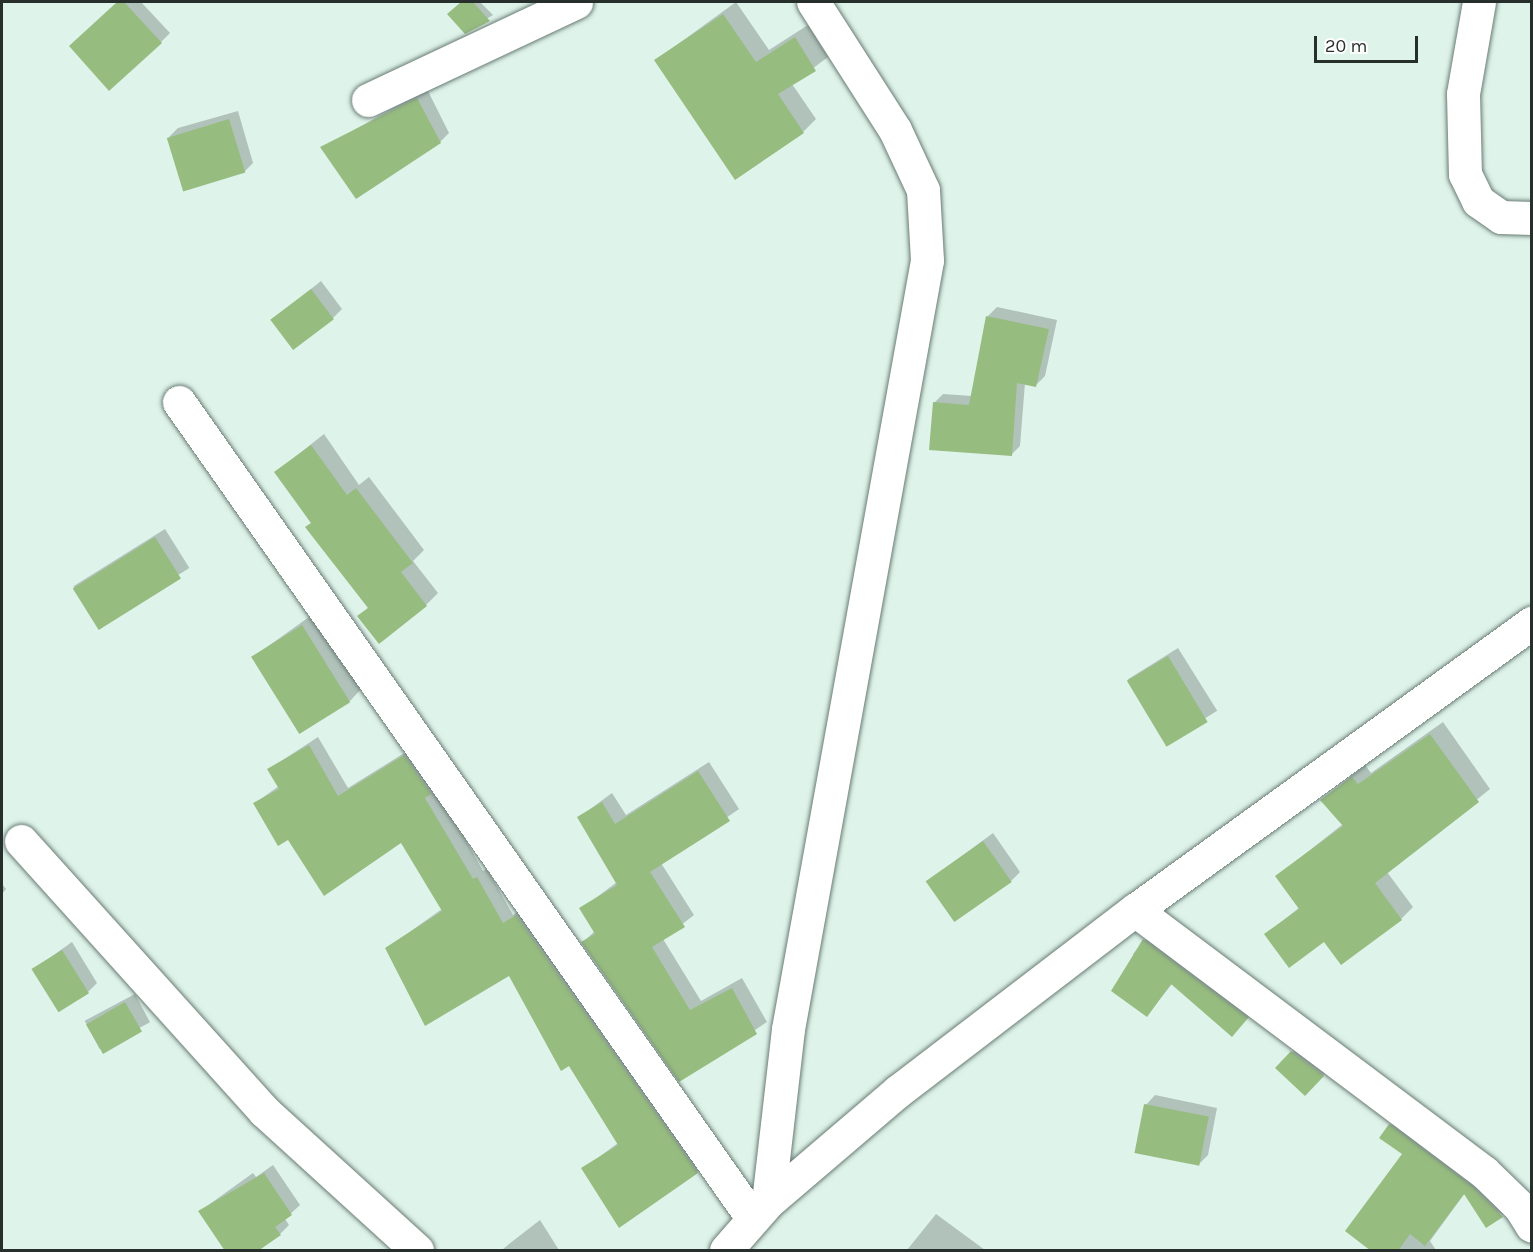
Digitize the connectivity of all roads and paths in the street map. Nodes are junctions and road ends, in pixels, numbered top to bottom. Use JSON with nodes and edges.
{"nodes":[{"id":1,"x":576,"y":2,"type":"edge"},
{"id":2,"x":813,"y":2,"type":"edge"},
{"id":3,"x":1479,"y":2,"type":"edge"},
{"id":4,"x":368,"y":100,"type":"dead end"},
{"id":5,"x":1532,"y":218,"type":"edge"},
{"id":6,"x":179,"y":402,"type":"dead end"},
{"id":7,"x":1532,"y":623,"type":"edge"},
{"id":8,"x":21,"y":841,"type":"dead end"},
{"id":9,"x":1135,"y":910,"type":"junction"},
{"id":10,"x":761,"y":1211,"type":"junction"},
{"id":11,"x":1532,"y":1226,"type":"edge"},
{"id":12,"x":417,"y":1251,"type":"edge"},
{"id":13,"x":726,"y":1251,"type":"edge"}],
"edges":[{"from":1,"to":4,"type":"street"},
{"from":2,"to":10,"type":"street"},
{"from":3,"to":5,"type":"street"},
{"from":6,"to":10,"type":"street"},
{"from":7,"to":9,"type":"street"},
{"from":8,"to":12,"type":"street"},
{"from":9,"to":10,"type":"street"},
{"from":9,"to":11,"type":"street"},
{"from":10,"to":13,"type":"street"}]}
